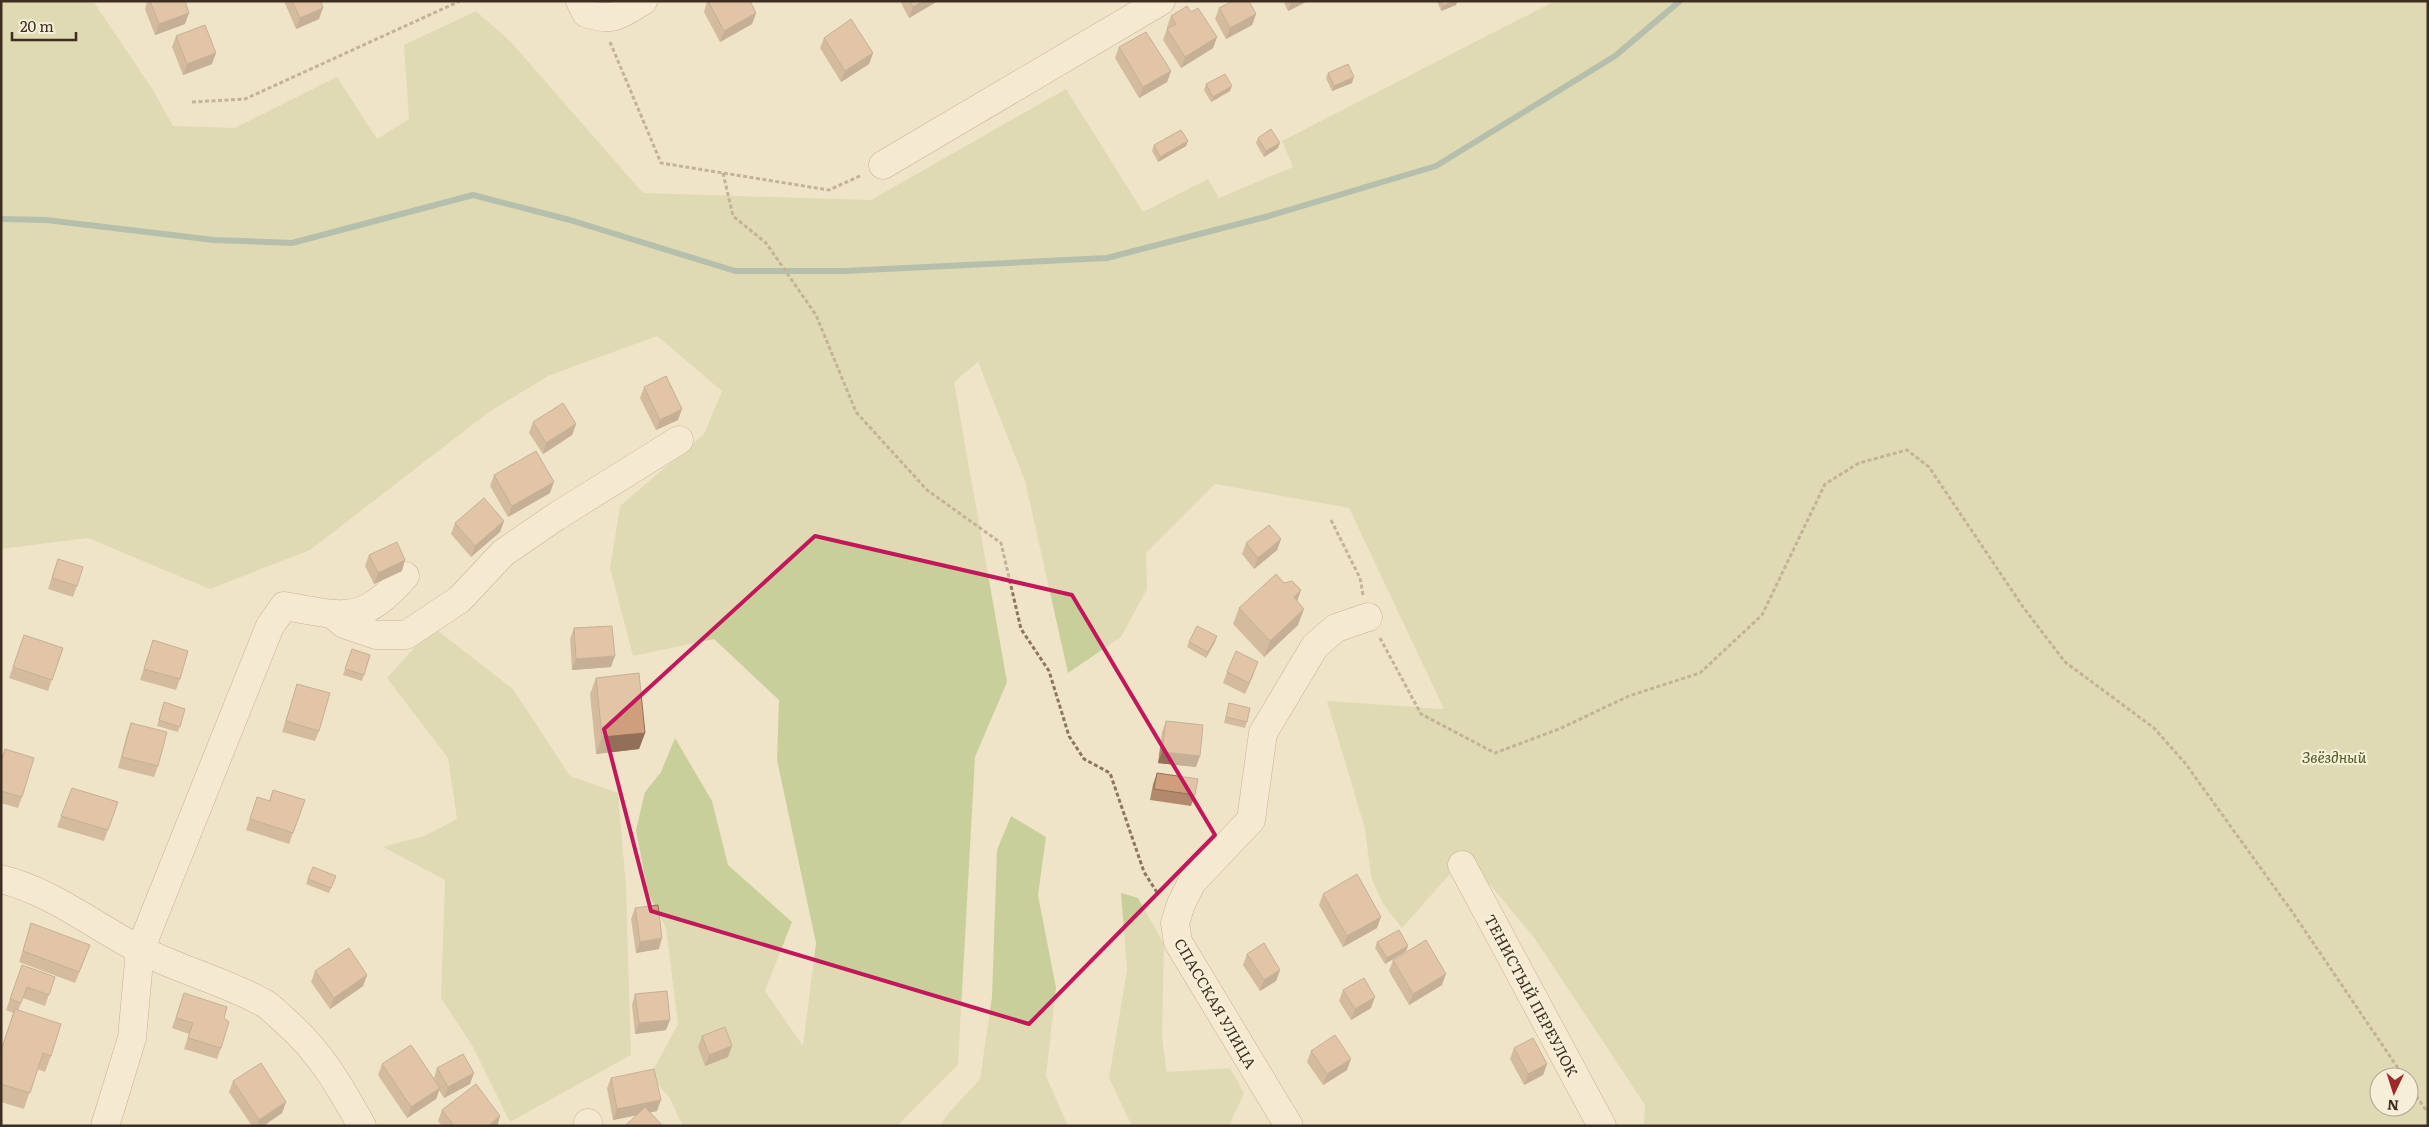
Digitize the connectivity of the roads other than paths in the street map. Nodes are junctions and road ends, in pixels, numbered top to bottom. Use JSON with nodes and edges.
{"nodes":[{"id":1,"x":643,"y":1,"type":"edge"},
{"id":2,"x":1161,"y":1,"type":"edge"},
{"id":3,"x":589,"y":11,"type":"edge"},
{"id":4,"x":883,"y":166,"type":"road end"},
{"id":5,"x":679,"y":440,"type":"dead end"},
{"id":6,"x":405,"y":576,"type":"dead end"},
{"id":7,"x":331,"y":614,"type":"junction"},
{"id":8,"x":1368,"y":617,"type":"road end"},
{"id":9,"x":1462,"y":864,"type":"dead end"},
{"id":10,"x":1,"y":880,"type":"edge"},
{"id":11,"x":140,"y":950,"type":"junction"},
{"id":12,"x":105,"y":1126,"type":"edge"},
{"id":13,"x":362,"y":1126,"type":"edge"},
{"id":14,"x":1289,"y":1126,"type":"edge"},
{"id":15,"x":1602,"y":1126,"type":"edge"}],
"edges":[{"from":1,"to":3,"type":"street"},
{"from":2,"to":4,"type":"street"},
{"from":5,"to":7,"type":"street"},
{"from":6,"to":7,"type":"street"},
{"from":7,"to":11,"type":"street"},
{"from":8,"to":14,"type":"street","name":"СПАССКАЯ УЛИЦА"},
{"from":9,"to":15,"type":"street","name":"ТЕНИСТЫЙ ПЕРЕУЛОК"},
{"from":10,"to":11,"type":"street"},
{"from":11,"to":12,"type":"street"},
{"from":11,"to":13,"type":"street"}]}
